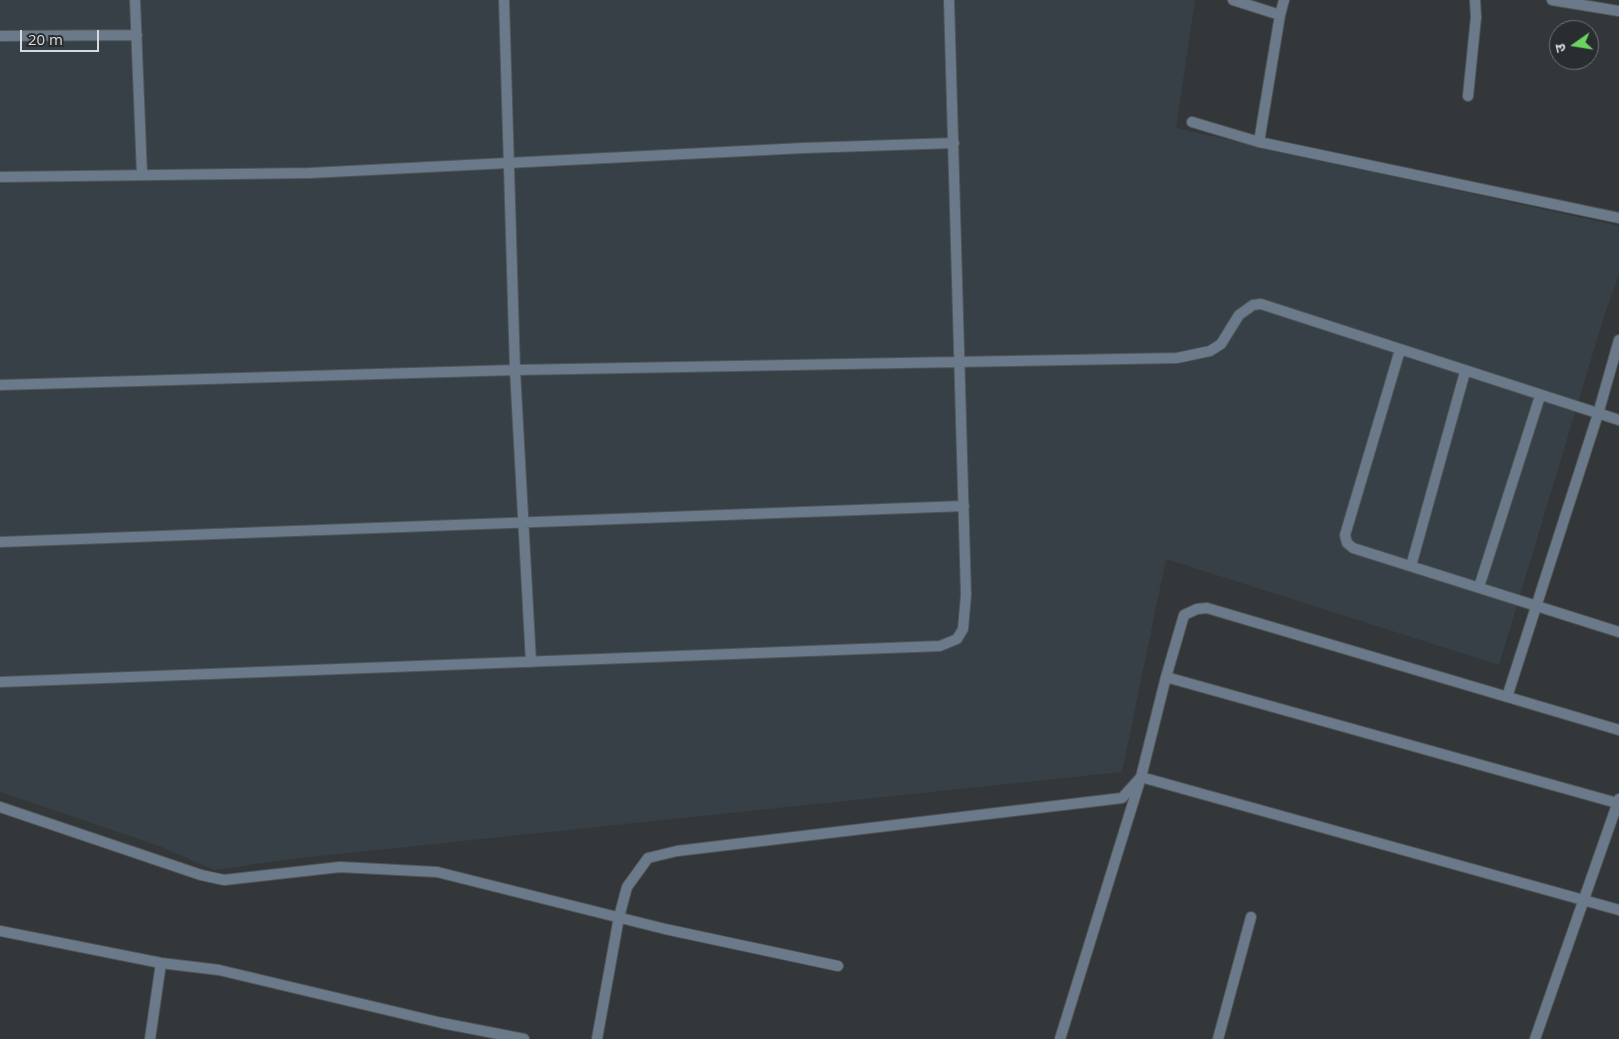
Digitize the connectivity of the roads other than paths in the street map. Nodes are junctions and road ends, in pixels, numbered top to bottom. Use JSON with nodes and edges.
{"nodes":[{"id":1,"x":135,"y":0,"type":"edge"},
{"id":2,"x":504,"y":0,"type":"edge"},
{"id":3,"x":949,"y":0,"type":"edge"},
{"id":4,"x":1232,"y":0,"type":"edge"},
{"id":5,"x":1284,"y":0,"type":"edge"},
{"id":6,"x":1475,"y":0,"type":"edge"},
{"id":7,"x":1552,"y":0,"type":"edge"},
{"id":8,"x":1619,"y":11,"type":"edge"},
{"id":9,"x":1280,"y":15,"type":"junction"},
{"id":10,"x":137,"y":35,"type":"junction"},
{"id":11,"x":0,"y":36,"type":"edge"},
{"id":12,"x":1468,"y":96,"type":"dead end"},
{"id":13,"x":1192,"y":122,"type":"dead end"},
{"id":14,"x":1259,"y":142,"type":"junction"},
{"id":15,"x":954,"y":143,"type":"junction"},
{"id":16,"x":510,"y":163,"type":"junction"},
{"id":17,"x":142,"y":175,"type":"junction"},
{"id":18,"x":0,"y":177,"type":"edge"},
{"id":19,"x":1619,"y":218,"type":"edge"},
{"id":20,"x":1619,"y":340,"type":"edge"},
{"id":21,"x":1400,"y":350,"type":"junction"},
{"id":22,"x":959,"y":362,"type":"junction"},
{"id":23,"x":515,"y":370,"type":"junction"},
{"id":24,"x":1465,"y":372,"type":"junction"},
{"id":25,"x":0,"y":385,"type":"edge"},
{"id":26,"x":1540,"y":396,"type":"junction"},
{"id":27,"x":1598,"y":414,"type":"junction"},
{"id":28,"x":1619,"y":420,"type":"edge"},
{"id":29,"x":964,"y":506,"type":"junction"},
{"id":30,"x":525,"y":523,"type":"junction"},
{"id":31,"x":0,"y":542,"type":"edge"},
{"id":32,"x":1411,"y":566,"type":"junction"},
{"id":33,"x":1479,"y":587,"type":"junction"},
{"id":34,"x":1538,"y":606,"type":"junction"},
{"id":35,"x":1619,"y":632,"type":"edge"},
{"id":36,"x":531,"y":662,"type":"junction"},
{"id":37,"x":1166,"y":677,"type":"junction"},
{"id":38,"x":0,"y":682,"type":"edge"},
{"id":39,"x":1507,"y":697,"type":"junction"},
{"id":40,"x":1619,"y":730,"type":"edge"},
{"id":41,"x":1141,"y":777,"type":"junction"},
{"id":42,"x":1618,"y":801,"type":"edge"},
{"id":43,"x":0,"y":807,"type":"edge"},
{"id":44,"x":1583,"y":898,"type":"junction"},
{"id":45,"x":1619,"y":910,"type":"edge"},
{"id":46,"x":618,"y":917,"type":"junction"},
{"id":47,"x":1251,"y":917,"type":"dead end"},
{"id":48,"x":0,"y":931,"type":"edge"},
{"id":49,"x":161,"y":963,"type":"junction"},
{"id":50,"x":838,"y":966,"type":"dead end"},
{"id":51,"x":150,"y":1039,"type":"edge"},
{"id":52,"x":524,"y":1039,"type":"edge"},
{"id":53,"x":596,"y":1039,"type":"edge"},
{"id":54,"x":1060,"y":1039,"type":"edge"},
{"id":55,"x":1218,"y":1039,"type":"edge"},
{"id":56,"x":1535,"y":1039,"type":"edge"}],
"edges":[{"from":1,"to":10,"type":"street"},
{"from":2,"to":16,"type":"street"},
{"from":3,"to":15,"type":"street"},
{"from":4,"to":9,"type":"street"},
{"from":5,"to":9,"type":"street"},
{"from":6,"to":12,"type":"street"},
{"from":7,"to":8,"type":"street"},
{"from":9,"to":14,"type":"street"},
{"from":10,"to":11,"type":"street"},
{"from":10,"to":17,"type":"street"},
{"from":13,"to":14,"type":"street"},
{"from":14,"to":19,"type":"street"},
{"from":15,"to":16,"type":"street"},
{"from":15,"to":22,"type":"street"},
{"from":16,"to":17,"type":"street"},
{"from":16,"to":23,"type":"street"},
{"from":17,"to":18,"type":"street"},
{"from":20,"to":27,"type":"street"},
{"from":21,"to":22,"type":"street"},
{"from":21,"to":24,"type":"street"},
{"from":21,"to":32,"type":"street"},
{"from":22,"to":23,"type":"street"},
{"from":22,"to":29,"type":"street"},
{"from":23,"to":25,"type":"street"},
{"from":23,"to":30,"type":"street"},
{"from":24,"to":26,"type":"street"},
{"from":24,"to":32,"type":"street"},
{"from":26,"to":27,"type":"street"},
{"from":26,"to":33,"type":"street"},
{"from":27,"to":28,"type":"street"},
{"from":27,"to":34,"type":"street"},
{"from":29,"to":30,"type":"street"},
{"from":29,"to":36,"type":"street"},
{"from":30,"to":31,"type":"street"},
{"from":30,"to":36,"type":"street"},
{"from":32,"to":33,"type":"street"},
{"from":33,"to":34,"type":"street"},
{"from":34,"to":35,"type":"street"},
{"from":34,"to":39,"type":"street"},
{"from":36,"to":38,"type":"street"},
{"from":37,"to":39,"type":"street"},
{"from":37,"to":41,"type":"street"},
{"from":37,"to":42,"type":"street"},
{"from":39,"to":40,"type":"street"},
{"from":41,"to":44,"type":"street"},
{"from":41,"to":46,"type":"street"},
{"from":41,"to":54,"type":"street"},
{"from":42,"to":44,"type":"street"},
{"from":43,"to":46,"type":"street"},
{"from":44,"to":45,"type":"street"},
{"from":44,"to":56,"type":"street"},
{"from":46,"to":50,"type":"street"},
{"from":46,"to":53,"type":"street"},
{"from":47,"to":55,"type":"street"},
{"from":48,"to":49,"type":"street"},
{"from":49,"to":51,"type":"street"},
{"from":49,"to":52,"type":"street"}]}
